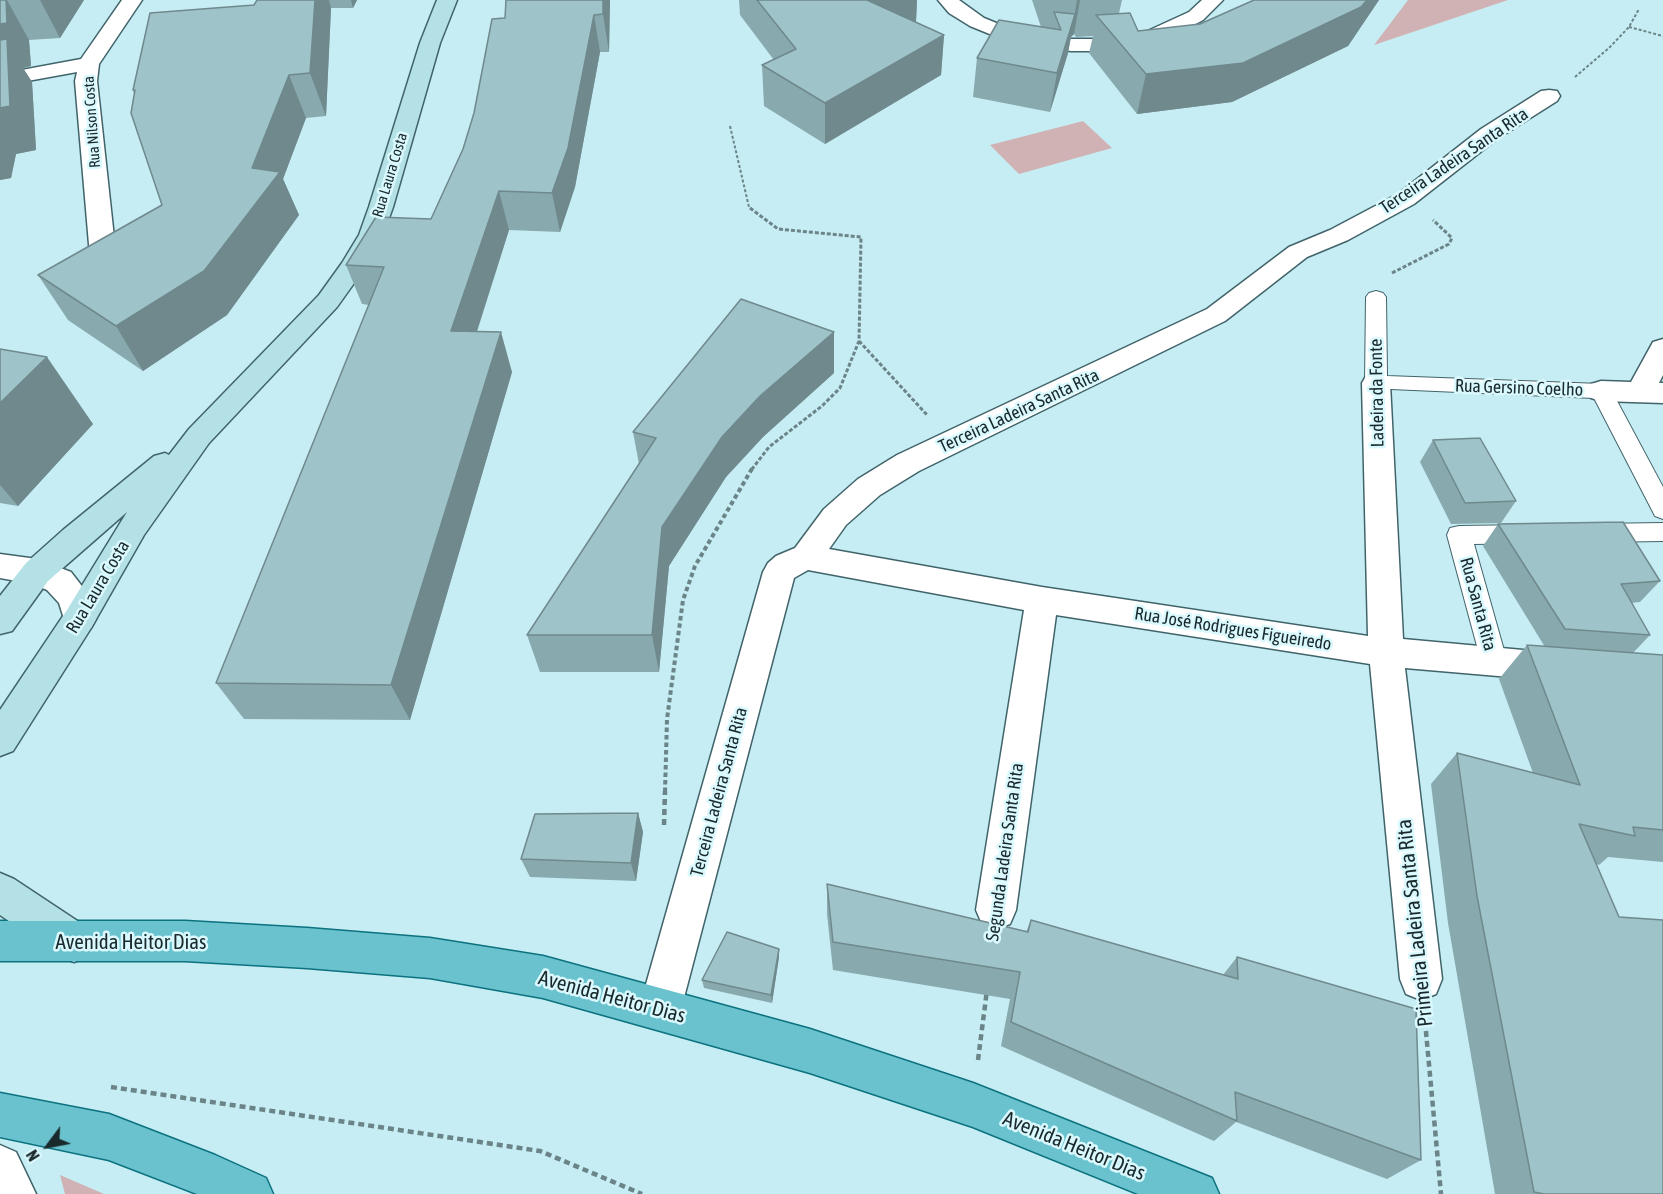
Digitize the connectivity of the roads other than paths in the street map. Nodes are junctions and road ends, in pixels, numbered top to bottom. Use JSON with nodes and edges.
{"nodes":[{"id":1,"x":132,"y":0,"type":"edge"},
{"id":2,"x":447,"y":0,"type":"edge"},
{"id":3,"x":948,"y":0,"type":"edge"},
{"id":4,"x":1213,"y":0,"type":"edge"},
{"id":5,"x":89,"y":64,"type":"junction"},
{"id":6,"x":0,"y":80,"type":"edge"},
{"id":7,"x":1550,"y":96,"type":"road end"},
{"id":8,"x":103,"y":256,"type":"edge"},
{"id":9,"x":1376,"y":297,"type":"road end"},
{"id":10,"x":1663,"y":348,"type":"edge"},
{"id":11,"x":1376,"y":383,"type":"junction"},
{"id":12,"x":1601,"y":391,"type":"junction"},
{"id":13,"x":1652,"y":393,"type":"edge"},
{"id":14,"x":199,"y":436,"type":"junction"},
{"id":15,"x":1663,"y":510,"type":"edge"},
{"id":16,"x":1663,"y":532,"type":"edge"},
{"id":17,"x":806,"y":557,"type":"junction"},
{"id":18,"x":0,"y":566,"type":"edge"},
{"id":19,"x":37,"y":572,"type":"junction"},
{"id":20,"x":1042,"y":600,"type":"junction"},
{"id":21,"x":79,"y":619,"type":"junction"},
{"id":22,"x":0,"y":621,"type":"edge"},
{"id":23,"x":1386,"y":652,"type":"junction"},
{"id":24,"x":1494,"y":661,"type":"junction"},
{"id":25,"x":1585,"y":669,"type":"edge"},
{"id":26,"x":0,"y":740,"type":"edge"},
{"id":27,"x":0,"y":892,"type":"edge"},
{"id":28,"x":996,"y":910,"type":"dead end"},
{"id":29,"x":0,"y":941,"type":"edge"},
{"id":30,"x":74,"y":942,"type":"junction"},
{"id":31,"x":1421,"y":979,"type":"road end"},
{"id":32,"x":660,"y":1009,"type":"junction"},
{"id":33,"x":0,"y":1115,"type":"edge"},
{"id":34,"x":0,"y":1168,"type":"edge"},
{"id":35,"x":13,"y":1194,"type":"edge"},
{"id":36,"x":250,"y":1194,"type":"edge"},
{"id":37,"x":1196,"y":1194,"type":"edge"}],
"edges":[{"from":1,"to":5,"type":"street","name":"Rua Nilson Costa"},
{"from":2,"to":14,"type":"street","name":"Rua Laura Costa"},
{"from":3,"to":4,"type":"street"},
{"from":5,"to":6,"type":"street"},
{"from":5,"to":8,"type":"street","name":"Rua Nilson Costa"},
{"from":7,"to":17,"type":"street","name":"Terceira Ladeira Santa Rita"},
{"from":9,"to":11,"type":"lane","name":"Ladeira da Fonte"},
{"from":10,"to":13,"type":"street"},
{"from":11,"to":12,"type":"lane","name":"Rua Gersino Coelho"},
{"from":11,"to":23,"type":"street","name":"Ladeira da Fonte"},
{"from":12,"to":13,"type":"street","name":"Rua Gersino Coelho"},
{"from":12,"to":15,"type":"lane"},
{"from":14,"to":19,"type":"street","name":"Rua Laura Costa"},
{"from":14,"to":21,"type":"street","name":"Rua Laura Costa"},
{"from":16,"to":24,"type":"lane","name":"Rua Santa Rita"},
{"from":17,"to":20,"type":"street","name":"Rua José Rodrigues Figueiredo"},
{"from":17,"to":32,"type":"street","name":"Terceira Ladeira Santa Rita"},
{"from":18,"to":19,"type":"street"},
{"from":19,"to":21,"type":"street"},
{"from":19,"to":22,"type":"street","name":"Rua Laura Costa"},
{"from":20,"to":23,"type":"street","name":"Rua José Rodrigues Figueiredo"},
{"from":20,"to":28,"type":"street","name":"Segunda Ladeira Santa Rita"},
{"from":21,"to":26,"type":"street","name":"Rua Laura Costa"},
{"from":23,"to":24,"type":"street","name":"Rua José Rodrigues Figueiredo"},
{"from":23,"to":31,"type":"street","name":"Primeira Ladeira Santa Rita"},
{"from":24,"to":25,"type":"street","name":"Rua José Rodrigues Figueiredo"},
{"from":27,"to":30,"type":"street"},
{"from":29,"to":30,"type":"main road","name":"Avenida Heitor Dias"},
{"from":30,"to":32,"type":"main road","name":"Avenida Heitor Dias"},
{"from":32,"to":37,"type":"main road","name":"Avenida Heitor Dias"},
{"from":33,"to":36,"type":"main road"},
{"from":34,"to":35,"type":"street"}]}
